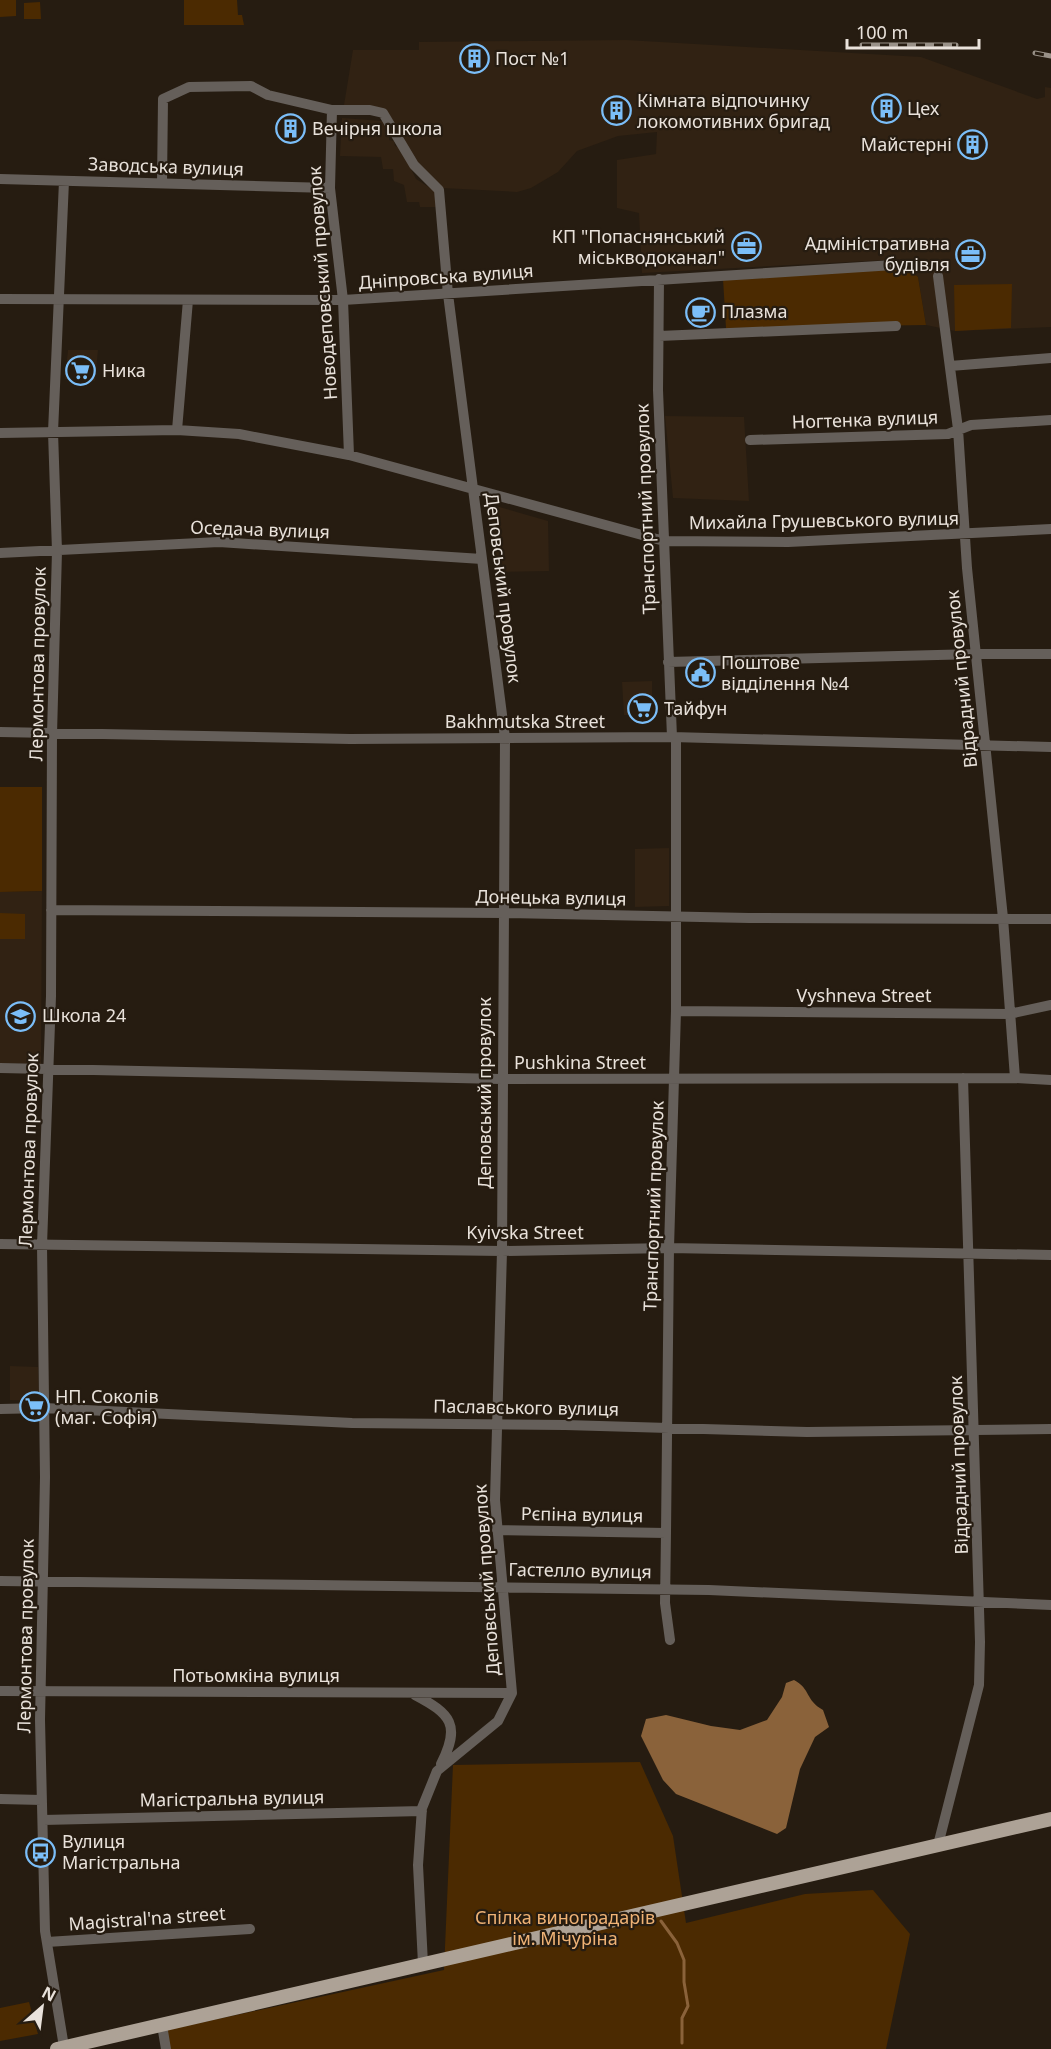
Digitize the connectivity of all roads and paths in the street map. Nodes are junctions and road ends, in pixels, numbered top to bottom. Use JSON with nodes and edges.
{"nodes":[{"id":1,"x":332,"y":110,"type":"junction"},
{"id":2,"x":0,"y":179,"type":"edge"},
{"id":3,"x":64,"y":181,"type":"junction"},
{"id":4,"x":162,"y":183,"type":"junction"},
{"id":5,"x":330,"y":188,"type":"junction"},
{"id":6,"x":894,"y":266,"type":"dead end"},
{"id":7,"x":938,"y":276,"type":"dead end"},
{"id":8,"x":659,"y":279,"type":"junction"},
{"id":9,"x":448,"y":294,"type":"junction"},
{"id":10,"x":0,"y":299,"type":"edge"},
{"id":11,"x":58,"y":300,"type":"junction"},
{"id":12,"x":188,"y":300,"type":"junction"},
{"id":13,"x":343,"y":300,"type":"junction"},
{"id":14,"x":896,"y":326,"type":"dead end"},
{"id":15,"x":659,"y":336,"type":"junction"},
{"id":16,"x":1051,"y":358,"type":"edge"},
{"id":17,"x":950,"y":366,"type":"junction"},
{"id":18,"x":1051,"y":420,"type":"edge"},
{"id":19,"x":958,"y":429,"type":"junction"},
{"id":20,"x":177,"y":430,"type":"junction"},
{"id":21,"x":53,"y":432,"type":"junction"},
{"id":22,"x":0,"y":433,"type":"edge"},
{"id":23,"x":750,"y":440,"type":"dead end"},
{"id":24,"x":349,"y":454,"type":"junction"},
{"id":25,"x":474,"y":489,"type":"junction"},
{"id":26,"x":1051,"y":529,"type":"edge"},
{"id":27,"x":965,"y":534,"type":"junction"},
{"id":28,"x":664,"y":541,"type":"junction"},
{"id":29,"x":57,"y":551,"type":"junction"},
{"id":30,"x":0,"y":553,"type":"edge"},
{"id":31,"x":482,"y":559,"type":"junction"},
{"id":32,"x":976,"y":654,"type":"junction"},
{"id":33,"x":1051,"y":654,"type":"edge"},
{"id":34,"x":668,"y":662,"type":"junction"},
{"id":35,"x":0,"y":732,"type":"edge"},
{"id":36,"x":52,"y":734,"type":"junction"},
{"id":37,"x":674,"y":737,"type":"junction"},
{"id":38,"x":505,"y":738,"type":"junction"},
{"id":39,"x":985,"y":746,"type":"junction"},
{"id":40,"x":1051,"y":747,"type":"edge"},
{"id":41,"x":51,"y":910,"type":"junction"},
{"id":42,"x":503,"y":913,"type":"junction"},
{"id":43,"x":675,"y":916,"type":"junction"},
{"id":44,"x":1003,"y":918,"type":"junction"},
{"id":45,"x":1051,"y":919,"type":"edge"},
{"id":46,"x":1051,"y":1005,"type":"edge"},
{"id":47,"x":676,"y":1011,"type":"junction"},
{"id":48,"x":1009,"y":1014,"type":"junction"},
{"id":49,"x":0,"y":1068,"type":"edge"},
{"id":50,"x":48,"y":1070,"type":"junction"},
{"id":51,"x":963,"y":1078,"type":"junction"},
{"id":52,"x":1015,"y":1078,"type":"junction"},
{"id":53,"x":501,"y":1079,"type":"junction"},
{"id":54,"x":674,"y":1080,"type":"junction"},
{"id":55,"x":1051,"y":1080,"type":"edge"},
{"id":56,"x":0,"y":1244,"type":"edge"},
{"id":57,"x":42,"y":1245,"type":"junction"},
{"id":58,"x":669,"y":1248,"type":"junction"},
{"id":59,"x":502,"y":1251,"type":"junction"},
{"id":60,"x":969,"y":1254,"type":"junction"},
{"id":61,"x":1051,"y":1255,"type":"edge"},
{"id":62,"x":44,"y":1408,"type":"junction"},
{"id":63,"x":0,"y":1409,"type":"edge"},
{"id":64,"x":498,"y":1424,"type":"junction"},
{"id":65,"x":666,"y":1428,"type":"junction"},
{"id":66,"x":1051,"y":1429,"type":"edge"},
{"id":67,"x":975,"y":1431,"type":"junction"},
{"id":68,"x":497,"y":1530,"type":"junction"},
{"id":69,"x":666,"y":1533,"type":"junction"},
{"id":70,"x":0,"y":1581,"type":"edge"},
{"id":71,"x":43,"y":1581,"type":"junction"},
{"id":72,"x":502,"y":1587,"type":"junction"},
{"id":73,"x":665,"y":1589,"type":"junction"},
{"id":74,"x":979,"y":1601,"type":"junction"},
{"id":75,"x":1051,"y":1605,"type":"edge"},
{"id":76,"x":670,"y":1640,"type":"dead end"},
{"id":77,"x":0,"y":1691,"type":"edge"},
{"id":78,"x":41,"y":1692,"type":"junction"},
{"id":79,"x":412,"y":1693,"type":"junction"},
{"id":80,"x":512,"y":1693,"type":"junction"},
{"id":81,"x":437,"y":1771,"type":"junction"},
{"id":82,"x":0,"y":1799,"type":"edge"},
{"id":83,"x":42,"y":1800,"type":"junction"},
{"id":84,"x":422,"y":1811,"type":"junction"},
{"id":85,"x":1051,"y":1819,"type":"edge"},
{"id":86,"x":43,"y":1820,"type":"junction"},
{"id":87,"x":938,"y":1845,"type":"junction"},
{"id":88,"x":250,"y":1929,"type":"dead end"},
{"id":89,"x":47,"y":1942,"type":"junction"},
{"id":90,"x":423,"y":1964,"type":"junction"},
{"id":91,"x":162,"y":2025,"type":"junction"},
{"id":92,"x":61,"y":2048,"type":"edge"},
{"id":93,"x":166,"y":2049,"type":"edge"}],
"edges":[{"from":1,"to":4,"type":"street"},
{"from":1,"to":5,"type":"street","name":"Новодеповський провулок"},
{"from":1,"to":9,"type":"street","name":"Деповський провулок"},
{"from":2,"to":3,"type":"street","name":"Заводська вулиця"},
{"from":3,"to":4,"type":"street","name":"Заводська вулиця"},
{"from":3,"to":11,"type":"street","name":"Лермонтова провулок"},
{"from":4,"to":5,"type":"street","name":"Заводська вулиця"},
{"from":5,"to":13,"type":"street","name":"Новодеповський провулок"},
{"from":6,"to":8,"type":"street","name":"Дніпровська вулиця"},
{"from":7,"to":17,"type":"street","name":"Відрадний провулок"},
{"from":8,"to":9,"type":"street","name":"Дніпровська вулиця"},
{"from":8,"to":15,"type":"street","name":"Транспортний провулок"},
{"from":9,"to":13,"type":"street","name":"Дніпровська вулиця"},
{"from":9,"to":25,"type":"street","name":"Деповський провулок"},
{"from":10,"to":11,"type":"street","name":"Дніпровська вулиця"},
{"from":11,"to":12,"type":"street","name":"Дніпровська вулиця"},
{"from":11,"to":21,"type":"street","name":"Лермонтова провулок"},
{"from":12,"to":13,"type":"street","name":"Дніпровська вулиця"},
{"from":12,"to":20,"type":"street"},
{"from":13,"to":24,"type":"street","name":"Новодеповський провулок"},
{"from":14,"to":15,"type":"street"},
{"from":15,"to":28,"type":"street","name":"Транспортний провулок"},
{"from":16,"to":17,"type":"street"},
{"from":17,"to":19,"type":"street","name":"Відрадний провулок"},
{"from":18,"to":19,"type":"street","name":"Ногтенка вулиця"},
{"from":19,"to":23,"type":"street","name":"Ногтенка вулиця"},
{"from":19,"to":27,"type":"street","name":"Відрадний провулок"},
{"from":20,"to":21,"type":"street","name":"Михайла Грушевського вулиця"},
{"from":20,"to":24,"type":"street","name":"Михайла Грушевського вулиця"},
{"from":21,"to":22,"type":"street","name":"Михайла Грушевського вулиця"},
{"from":21,"to":29,"type":"street","name":"Лермонтова провулок"},
{"from":24,"to":25,"type":"street","name":"Михайла Грушевського вулиця"},
{"from":25,"to":28,"type":"street","name":"Михайла Грушевського вулиця"},
{"from":25,"to":31,"type":"street","name":"Деповський провулок"},
{"from":26,"to":27,"type":"street","name":"Михайла Грушевського вулиця"},
{"from":27,"to":28,"type":"street","name":"Михайла Грушевського вулиця"},
{"from":27,"to":32,"type":"street","name":"Відрадний провулок"},
{"from":28,"to":34,"type":"street","name":"Транспортний провулок"},
{"from":29,"to":30,"type":"street","name":"Оседача вулиця"},
{"from":29,"to":31,"type":"street","name":"Оседача вулиця"},
{"from":29,"to":36,"type":"street","name":"Лермонтова провулок"},
{"from":31,"to":38,"type":"street","name":"Деповський провулок"},
{"from":32,"to":33,"type":"street"},
{"from":32,"to":34,"type":"street"},
{"from":32,"to":39,"type":"street","name":"Відрадний провулок"},
{"from":34,"to":37,"type":"street","name":"Транспортний провулок"},
{"from":35,"to":36,"type":"street","name":"Bakhmutska Street"},
{"from":36,"to":38,"type":"street","name":"Bakhmutska Street"},
{"from":36,"to":41,"type":"street","name":"Лермонтова провулок"},
{"from":37,"to":38,"type":"street","name":"Bakhmutska Street"},
{"from":37,"to":39,"type":"street","name":"Bakhmutska Street"},
{"from":37,"to":43,"type":"street","name":"Транспортний провулок"},
{"from":38,"to":42,"type":"street","name":"Деповський провулок"},
{"from":39,"to":40,"type":"street","name":"Bakhmutska Street"},
{"from":39,"to":44,"type":"street","name":"Відрадний провулок"},
{"from":41,"to":42,"type":"street","name":"Донецька вулиця"},
{"from":41,"to":50,"type":"street","name":"Лермонтова провулок"},
{"from":42,"to":43,"type":"street","name":"Донецька вулиця"},
{"from":42,"to":53,"type":"street","name":"Деповський провулок"},
{"from":43,"to":44,"type":"street","name":"Донецька вулиця"},
{"from":43,"to":47,"type":"street","name":"Транспортний провулок"},
{"from":44,"to":45,"type":"street","name":"Донецька вулиця"},
{"from":44,"to":48,"type":"street","name":"Відрадний провулок"},
{"from":46,"to":48,"type":"street","name":"Vyshneva Street"},
{"from":47,"to":48,"type":"street","name":"Vyshneva Street"},
{"from":47,"to":54,"type":"street","name":"Транспортний провулок"},
{"from":48,"to":52,"type":"street","name":"Відрадний провулок"},
{"from":49,"to":50,"type":"street","name":"Pushkina Street"},
{"from":50,"to":53,"type":"street","name":"Pushkina Street"},
{"from":50,"to":57,"type":"street","name":"Лермонтова провулок"},
{"from":51,"to":52,"type":"street","name":"Pushkina Street"},
{"from":51,"to":54,"type":"street","name":"Pushkina Street"},
{"from":51,"to":60,"type":"street","name":"Відрадний провулок"},
{"from":52,"to":55,"type":"street","name":"Pushkina Street"},
{"from":53,"to":54,"type":"street","name":"Pushkina Street"},
{"from":53,"to":59,"type":"street","name":"Деповський провулок"},
{"from":54,"to":58,"type":"street","name":"Транспортний провулок"},
{"from":56,"to":57,"type":"street","name":"Kyivska Street"},
{"from":57,"to":59,"type":"street","name":"Kyivska Street"},
{"from":57,"to":62,"type":"street","name":"Лермонтова провулок"},
{"from":58,"to":59,"type":"street","name":"Kyivska Street"},
{"from":58,"to":60,"type":"street","name":"Kyivska Street"},
{"from":58,"to":65,"type":"street","name":"Транспортний провулок"},
{"from":59,"to":64,"type":"street","name":"Деповський провулок"},
{"from":60,"to":61,"type":"street","name":"Kyivska Street"},
{"from":60,"to":67,"type":"street","name":"Відрадний провулок"},
{"from":62,"to":63,"type":"street","name":"Паславського вулиця"},
{"from":62,"to":64,"type":"street","name":"Паславського вулиця"},
{"from":62,"to":71,"type":"street","name":"Лермонтова провулок"},
{"from":64,"to":65,"type":"street","name":"Паславського вулиця"},
{"from":64,"to":68,"type":"street","name":"Деповський провулок"},
{"from":65,"to":67,"type":"street","name":"Паславського вулиця"},
{"from":65,"to":69,"type":"street","name":"Транспортний провулок"},
{"from":66,"to":67,"type":"street","name":"Паславського вулиця"},
{"from":67,"to":74,"type":"street","name":"Відрадний провулок"},
{"from":68,"to":69,"type":"street","name":"Рєпіна вулиця"},
{"from":68,"to":72,"type":"street","name":"Деповський провулок"},
{"from":69,"to":73,"type":"street","name":"Транспортний провулок"},
{"from":70,"to":71,"type":"street","name":"Гастелло вулиця"},
{"from":71,"to":72,"type":"street","name":"Гастелло вулиця"},
{"from":71,"to":78,"type":"street","name":"Лермонтова провулок"},
{"from":72,"to":73,"type":"street","name":"Гастелло вулиця"},
{"from":72,"to":80,"type":"street","name":"Деповський провулок"},
{"from":73,"to":74,"type":"street","name":"Гастелло вулиця"},
{"from":73,"to":76,"type":"street","name":"Транспортний провулок"},
{"from":74,"to":75,"type":"street","name":"Гастелло вулиця"},
{"from":74,"to":87,"type":"street","name":"Відрадний провулок"},
{"from":77,"to":78,"type":"street","name":"Потьомкіна вулиця"},
{"from":78,"to":79,"type":"street","name":"Потьомкіна вулиця"},
{"from":78,"to":83,"type":"street","name":"Лермонтова провулок"},
{"from":79,"to":80,"type":"street","name":"Потьомкіна вулиця"},
{"from":79,"to":81,"type":"street"},
{"from":80,"to":81,"type":"street","name":"Деповський провулок"},
{"from":81,"to":84,"type":"street"},
{"from":82,"to":83,"type":"street"},
{"from":83,"to":86,"type":"street","name":"Лермонтова провулок"},
{"from":84,"to":86,"type":"street","name":"Магістральна вулиця"},
{"from":84,"to":90,"type":"street"},
{"from":85,"to":87,"type":"main road"},
{"from":86,"to":89,"type":"street","name":"Лермонтова провулок"},
{"from":87,"to":90,"type":"main road"},
{"from":88,"to":89,"type":"street","name":"Magistral'na street"},
{"from":89,"to":92,"type":"street","name":"Лермонтова провулок"},
{"from":90,"to":91,"type":"main road"},
{"from":91,"to":92,"type":"main road"},
{"from":91,"to":93,"type":"street"}]}
